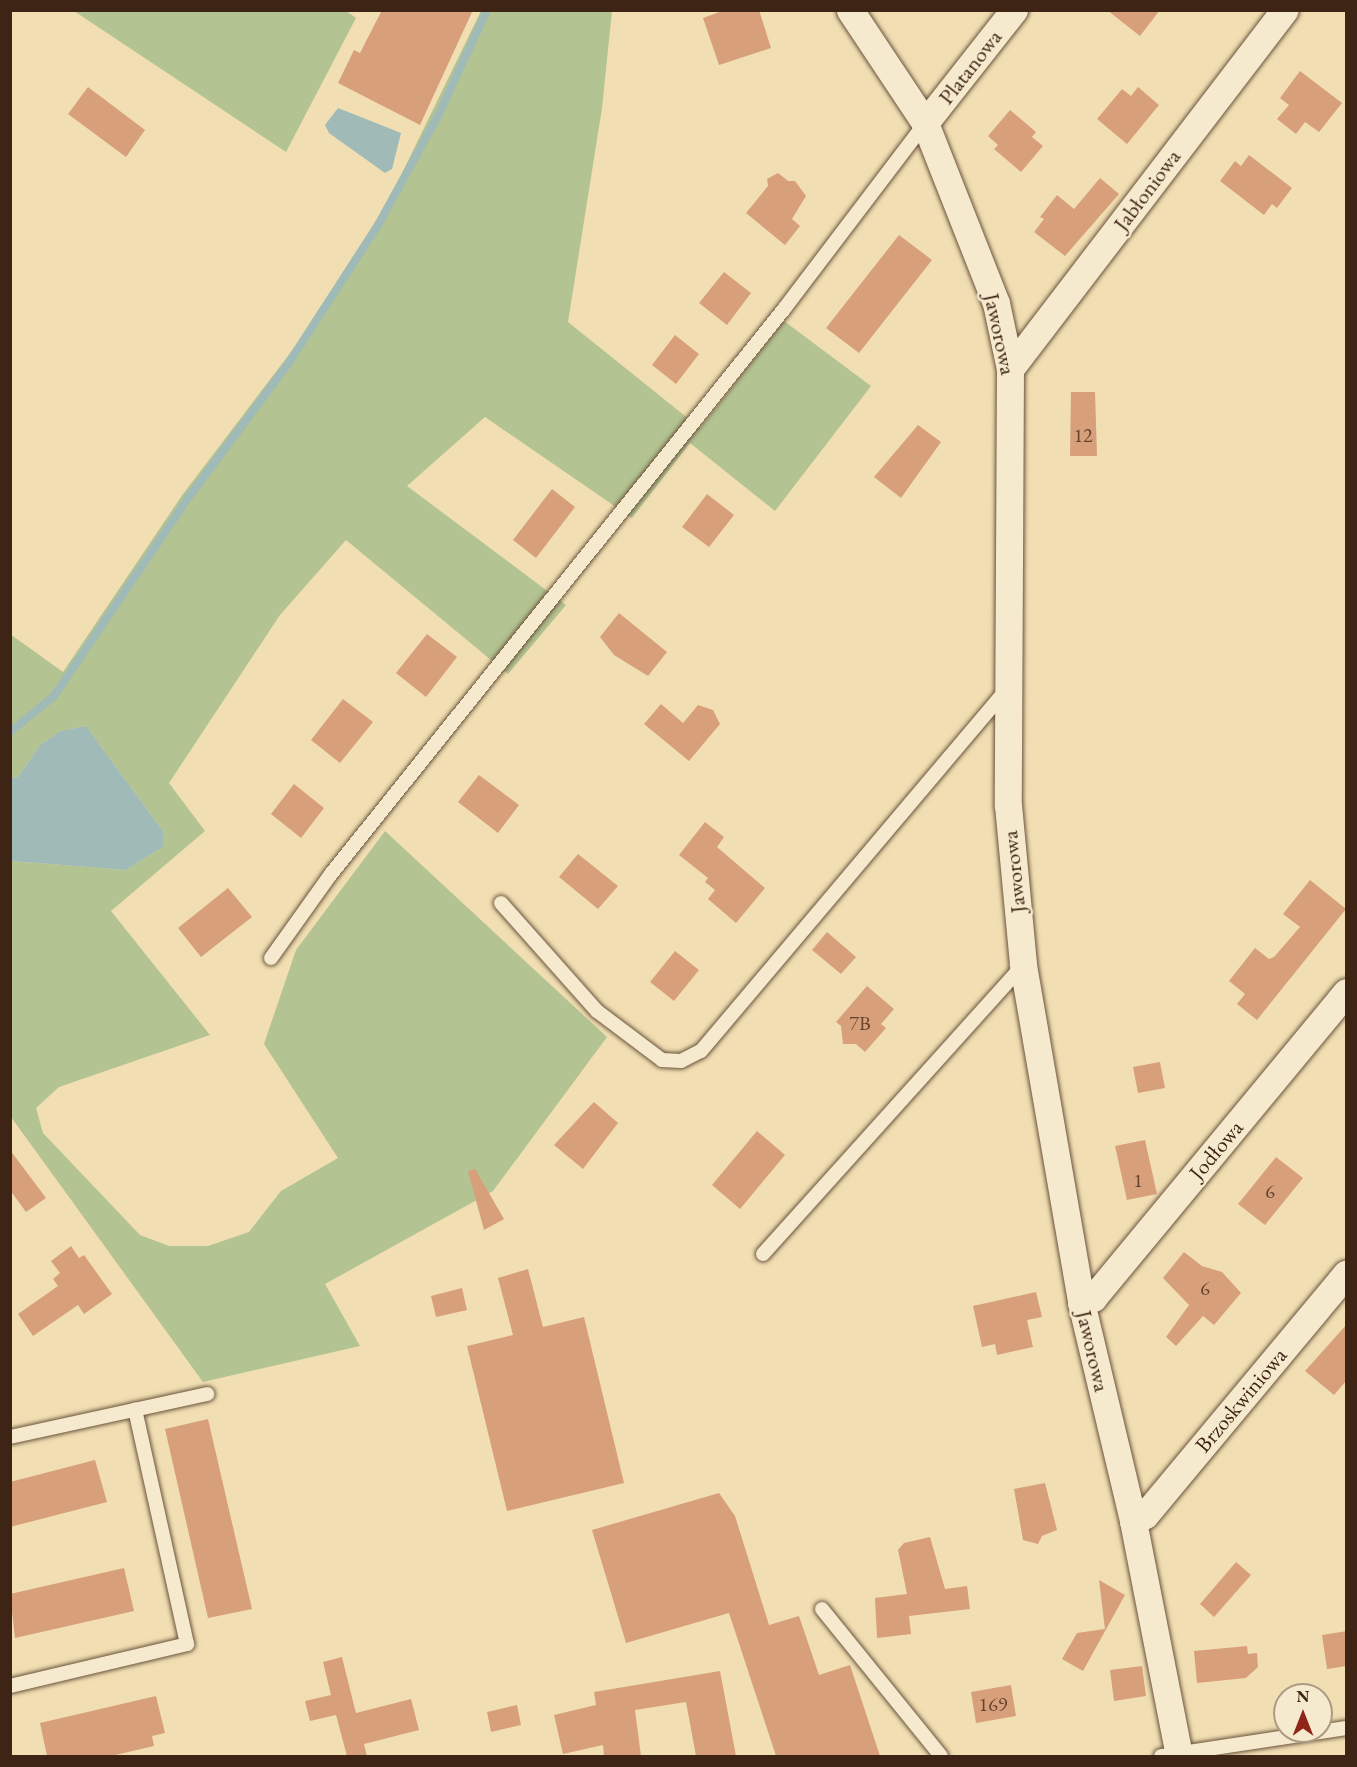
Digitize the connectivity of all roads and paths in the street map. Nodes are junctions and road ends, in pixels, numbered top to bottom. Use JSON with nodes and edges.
{"nodes":[{"id":1,"x":850,"y":10,"type":"edge"},
{"id":2,"x":1014,"y":10,"type":"edge"},
{"id":3,"x":1284,"y":10,"type":"edge"},
{"id":4,"x":925,"y":123,"type":"junction"},
{"id":5,"x":1010,"y":369,"type":"junction"},
{"id":6,"x":1006,"y":690,"type":"junction"},
{"id":7,"x":501,"y":903,"type":"dead end"},
{"id":8,"x":272,"y":958,"type":"dead end"},
{"id":9,"x":1023,"y":964,"type":"junction"},
{"id":10,"x":1347,"y":992,"type":"edge"},
{"id":11,"x":764,"y":1254,"type":"dead end"},
{"id":12,"x":1347,"y":1274,"type":"edge"},
{"id":13,"x":1081,"y":1302,"type":"junction"},
{"id":14,"x":207,"y":1394,"type":"dead end"},
{"id":15,"x":135,"y":1410,"type":"junction"},
{"id":16,"x":10,"y":1437,"type":"edge"},
{"id":17,"x":1133,"y":1521,"type":"junction"},
{"id":18,"x":822,"y":1609,"type":"dead end"},
{"id":19,"x":10,"y":1686,"type":"edge"},
{"id":20,"x":1347,"y":1728,"type":"edge"},
{"id":21,"x":941,"y":1756,"type":"edge"},
{"id":22,"x":1173,"y":1756,"type":"edge"}],
"edges":[{"from":1,"to":4,"type":"street","name":"Jaworowa"},
{"from":2,"to":4,"type":"street","name":"Platanowa"},
{"from":3,"to":5,"type":"street","name":"Jabłoniowa"},
{"from":4,"to":5,"type":"street","name":"Jaworowa"},
{"from":4,"to":8,"type":"lane"},
{"from":5,"to":6,"type":"street","name":"Jaworowa"},
{"from":6,"to":7,"type":"lane"},
{"from":6,"to":9,"type":"street","name":"Jaworowa"},
{"from":9,"to":11,"type":"lane"},
{"from":9,"to":13,"type":"street","name":"Jaworowa"},
{"from":10,"to":13,"type":"street","name":"Jodłowa"},
{"from":12,"to":17,"type":"street","name":"Brzoskwiniowa"},
{"from":13,"to":17,"type":"street","name":"Jaworowa"},
{"from":14,"to":15,"type":"lane"},
{"from":15,"to":16,"type":"lane"},
{"from":15,"to":19,"type":"lane"},
{"from":17,"to":22,"type":"street","name":"Jaworowa"},
{"from":18,"to":21,"type":"lane"},
{"from":20,"to":22,"type":"lane"}]}
